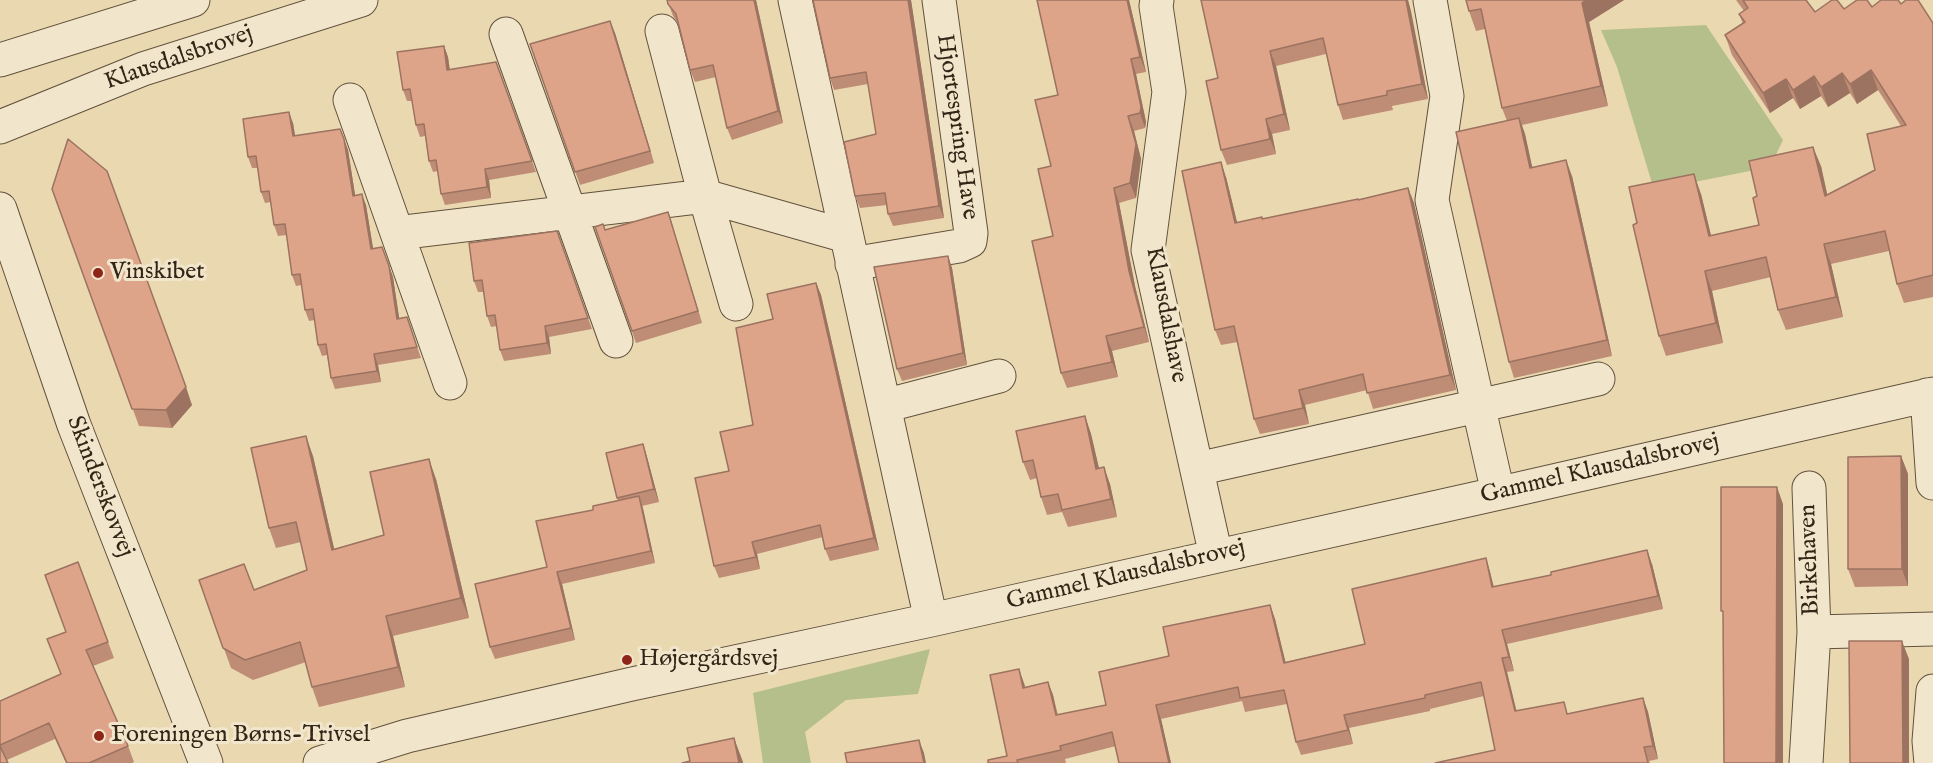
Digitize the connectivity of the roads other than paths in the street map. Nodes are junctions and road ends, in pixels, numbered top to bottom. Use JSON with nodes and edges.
{"nodes":[{"id":1,"x":193,"y":0,"type":"edge"},
{"id":2,"x":361,"y":0,"type":"edge"},
{"id":3,"x":795,"y":0,"type":"edge"},
{"id":4,"x":939,"y":0,"type":"edge"},
{"id":5,"x":1157,"y":0,"type":"edge"},
{"id":6,"x":1430,"y":0,"type":"edge"},
{"id":7,"x":662,"y":31,"type":"dead end"},
{"id":8,"x":506,"y":34,"type":"dead end"},
{"id":9,"x":0,"y":60,"type":"edge"},
{"id":10,"x":350,"y":99,"type":"dead end"},
{"id":11,"x":0,"y":127,"type":"edge"},
{"id":12,"x":705,"y":196,"type":"junction"},
{"id":13,"x":0,"y":209,"type":"edge"},
{"id":14,"x":568,"y":212,"type":"junction"},
{"id":15,"x":397,"y":233,"type":"junction"},
{"id":16,"x":849,"y":250,"type":"junction"},
{"id":17,"x":736,"y":304,"type":"dead end"},
{"id":18,"x":616,"y":341,"type":"dead end"},
{"id":19,"x":999,"y":376,"type":"dead end"},
{"id":20,"x":1598,"y":379,"type":"dead end"},
{"id":21,"x":450,"y":383,"type":"dead end"},
{"id":22,"x":1930,"y":395,"type":"edge"},
{"id":23,"x":1478,"y":405,"type":"junction"},
{"id":24,"x":884,"y":406,"type":"junction"},
{"id":25,"x":1197,"y":469,"type":"junction"},
{"id":26,"x":1933,"y":483,"type":"edge"},
{"id":27,"x":1809,"y":488,"type":"dead end"},
{"id":28,"x":1498,"y":494,"type":"junction"},
{"id":29,"x":1216,"y":556,"type":"junction"},
{"id":30,"x":931,"y":620,"type":"junction"},
{"id":31,"x":1933,"y":629,"type":"edge"},
{"id":32,"x":1814,"y":632,"type":"junction"},
{"id":33,"x":1933,"y":691,"type":"edge"},
{"id":34,"x":206,"y":763,"type":"edge"},
{"id":35,"x":320,"y":763,"type":"edge"},
{"id":36,"x":1806,"y":763,"type":"edge"},
{"id":37,"x":1931,"y":763,"type":"edge"}],
"edges":[{"from":1,"to":9,"type":"street"},
{"from":2,"to":11,"type":"street","name":"Klausdalsbrovej"},
{"from":3,"to":16,"type":"street"},
{"from":4,"to":16,"type":"street","name":"Hjortespring Have"},
{"from":5,"to":25,"type":"street","name":"Klausdalshave"},
{"from":6,"to":23,"type":"street"},
{"from":7,"to":12,"type":"street"},
{"from":8,"to":14,"type":"street"},
{"from":10,"to":15,"type":"street"},
{"from":12,"to":14,"type":"street","name":"Hjortespring Have"},
{"from":12,"to":16,"type":"street","name":"Hjortespring Have"},
{"from":12,"to":17,"type":"street"},
{"from":13,"to":34,"type":"street","name":"Skinderskovvej"},
{"from":14,"to":15,"type":"street","name":"Hjortespring Have"},
{"from":14,"to":18,"type":"street"},
{"from":15,"to":21,"type":"street"},
{"from":16,"to":24,"type":"street"},
{"from":19,"to":24,"type":"street"},
{"from":20,"to":23,"type":"street"},
{"from":22,"to":26,"type":"street"},
{"from":22,"to":28,"type":"street","name":"Gammel Klausdalsbrovej"},
{"from":23,"to":25,"type":"street"},
{"from":23,"to":28,"type":"street"},
{"from":24,"to":30,"type":"street"},
{"from":25,"to":29,"type":"street","name":"Klausdalshave"},
{"from":27,"to":32,"type":"street","name":"Birkehaven"},
{"from":28,"to":29,"type":"street","name":"Gammel Klausdalsbrovej"},
{"from":29,"to":30,"type":"street","name":"Gammel Klausdalsbrovej"},
{"from":30,"to":35,"type":"street","name":"Gammel Klausdalsbrovej"},
{"from":31,"to":32,"type":"street","name":"Birkehaven"},
{"from":32,"to":36,"type":"street","name":"Birkehaven"},
{"from":33,"to":37,"type":"street"}]}
